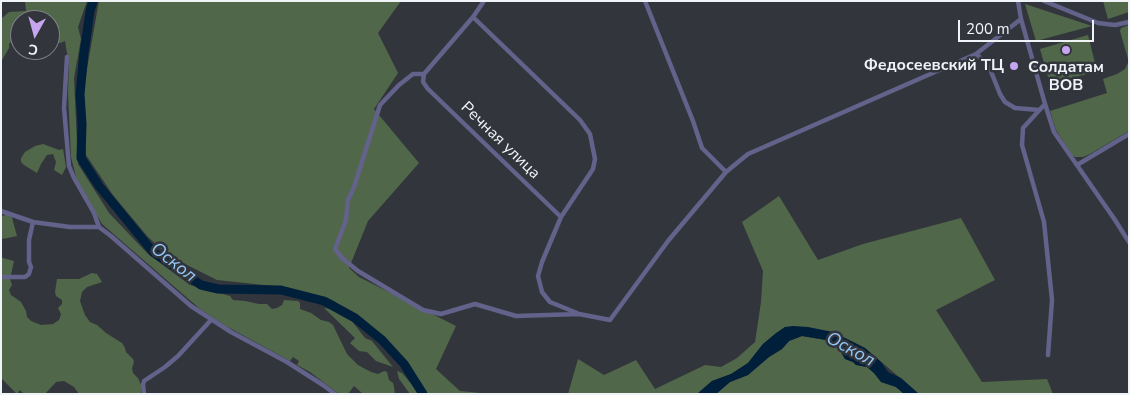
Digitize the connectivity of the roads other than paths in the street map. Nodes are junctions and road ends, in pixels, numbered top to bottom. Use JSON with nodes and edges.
{"nodes":[{"id":1,"x":484,"y":1,"type":"edge"},
{"id":2,"x":646,"y":1,"type":"edge"},
{"id":3,"x":1018,"y":1,"type":"edge"},
{"id":4,"x":1044,"y":1,"type":"edge"},
{"id":5,"x":473,"y":17,"type":"junction"},
{"id":6,"x":1021,"y":19,"type":"junction"},
{"id":7,"x":1129,"y":22,"type":"edge"},
{"id":8,"x":976,"y":54,"type":"junction"},
{"id":9,"x":67,"y":56,"type":"dead end"},
{"id":10,"x":424,"y":74,"type":"junction"},
{"id":11,"x":1044,"y":104,"type":"junction"},
{"id":12,"x":1039,"y":110,"type":"junction"},
{"id":13,"x":1129,"y":134,"type":"edge"},
{"id":14,"x":1077,"y":165,"type":"junction"},
{"id":15,"x":726,"y":172,"type":"junction"},
{"id":16,"x":1,"y":211,"type":"edge"},
{"id":17,"x":561,"y":217,"type":"junction"},
{"id":18,"x":33,"y":222,"type":"junction"},
{"id":19,"x":99,"y":227,"type":"junction"},
{"id":20,"x":1129,"y":242,"type":"edge"},
{"id":21,"x":1,"y":277,"type":"edge"},
{"id":22,"x":579,"y":314,"type":"junction"},
{"id":23,"x":211,"y":320,"type":"junction"},
{"id":24,"x":1048,"y":355,"type":"dead end"},
{"id":25,"x":144,"y":394,"type":"edge"},
{"id":26,"x":335,"y":394,"type":"edge"}],
"edges":[{"from":1,"to":5,"type":"street"},
{"from":2,"to":15,"type":"street"},
{"from":3,"to":6,"type":"street"},
{"from":4,"to":7,"type":"street"},
{"from":5,"to":10,"type":"street"},
{"from":5,"to":17,"type":"street"},
{"from":6,"to":8,"type":"street"},
{"from":6,"to":11,"type":"street"},
{"from":8,"to":12,"type":"street"},
{"from":8,"to":15,"type":"street"},
{"from":9,"to":19,"type":"street"},
{"from":10,"to":17,"type":"street","name":"Речная улица"},
{"from":10,"to":22,"type":"street"},
{"from":11,"to":12,"type":"street"},
{"from":11,"to":14,"type":"street"},
{"from":12,"to":24,"type":"street"},
{"from":13,"to":14,"type":"street"},
{"from":14,"to":20,"type":"street"},
{"from":15,"to":22,"type":"street"},
{"from":16,"to":18,"type":"street"},
{"from":17,"to":22,"type":"street"},
{"from":18,"to":19,"type":"street"},
{"from":18,"to":21,"type":"street"},
{"from":19,"to":23,"type":"street"},
{"from":23,"to":25,"type":"street"},
{"from":23,"to":26,"type":"street"}]}
